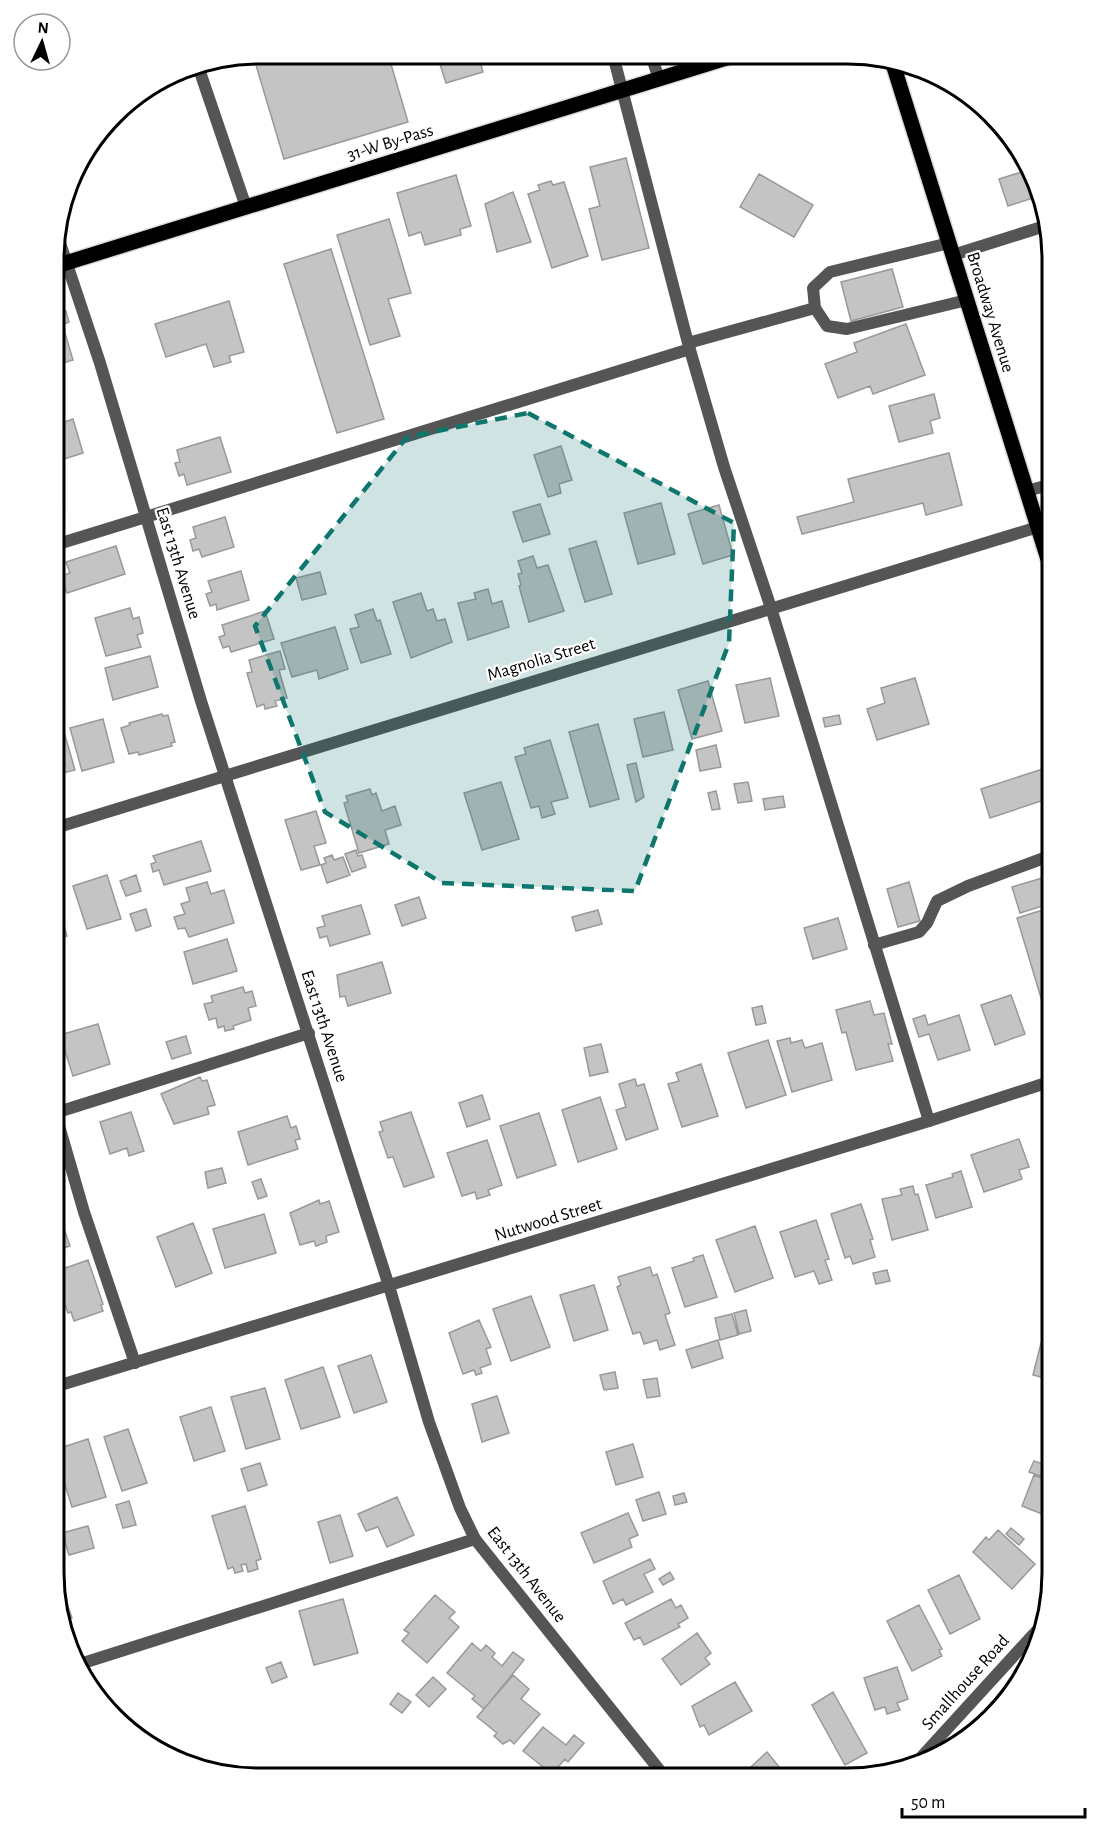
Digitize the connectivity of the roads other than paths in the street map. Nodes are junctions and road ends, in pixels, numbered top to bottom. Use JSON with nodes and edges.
{"nodes":[{"id":1,"x":616,"y":64,"type":"edge"},
{"id":2,"x":654,"y":64,"type":"edge"},
{"id":3,"x":706,"y":64,"type":"edge"},
{"id":4,"x":895,"y":71,"type":"edge"},
{"id":5,"x":201,"y":74,"type":"edge"},
{"id":6,"x":659,"y":79,"type":"junction"},
{"id":7,"x":624,"y":90,"type":"junction"},
{"id":8,"x":246,"y":207,"type":"junction"},
{"id":9,"x":1039,"y":228,"type":"edge"},
{"id":10,"x":951,"y":249,"type":"junction"},
{"id":11,"x":64,"y":263,"type":"edge"},
{"id":12,"x":64,"y":273,"type":"edge"},
{"id":13,"x":967,"y":300,"type":"junction"},
{"id":14,"x":815,"y":308,"type":"junction"},
{"id":15,"x":689,"y":346,"type":"junction"},
{"id":16,"x":1042,"y":487,"type":"edge"},
{"id":17,"x":1027,"y":491,"type":"junction"},
{"id":18,"x":146,"y":517,"type":"junction"},
{"id":19,"x":1038,"y":527,"type":"junction"},
{"id":20,"x":1042,"y":539,"type":"edge"},
{"id":21,"x":64,"y":542,"type":"edge"},
{"id":22,"x":771,"y":608,"type":"junction"},
{"id":23,"x":225,"y":774,"type":"junction"},
{"id":24,"x":64,"y":825,"type":"edge"},
{"id":25,"x":1042,"y":859,"type":"edge"},
{"id":26,"x":874,"y":945,"type":"junction"},
{"id":27,"x":309,"y":1033,"type":"junction"},
{"id":28,"x":1041,"y":1084,"type":"edge"},
{"id":29,"x":64,"y":1109,"type":"edge"},
{"id":30,"x":929,"y":1121,"type":"junction"},
{"id":31,"x":64,"y":1143,"type":"edge"},
{"id":32,"x":389,"y":1286,"type":"junction"},
{"id":33,"x":135,"y":1363,"type":"junction"},
{"id":34,"x":64,"y":1384,"type":"edge"},
{"id":35,"x":475,"y":1539,"type":"junction"},
{"id":36,"x":1029,"y":1639,"type":"edge"},
{"id":37,"x":87,"y":1662,"type":"edge"},
{"id":38,"x":929,"y":1749,"type":"edge"},
{"id":39,"x":656,"y":1768,"type":"edge"}],
"edges":[{"from":1,"to":7,"type":"street"},
{"from":2,"to":6,"type":"street"},
{"from":3,"to":6,"type":"main road","name":"31-W By-Pass"},
{"from":4,"to":10,"type":"main road","name":"Broadway Avenue"},
{"from":5,"to":8,"type":"street"},
{"from":6,"to":7,"type":"main road","name":"31-W By-Pass"},
{"from":7,"to":8,"type":"main road","name":"31-W By-Pass"},
{"from":7,"to":15,"type":"street"},
{"from":8,"to":11,"type":"main road","name":"31-W By-Pass"},
{"from":9,"to":10,"type":"street"},
{"from":10,"to":13,"type":"main road","name":"Broadway Avenue"},
{"from":10,"to":14,"type":"street"},
{"from":12,"to":18,"type":"street","name":"East 13th Avenue"},
{"from":13,"to":14,"type":"street"},
{"from":13,"to":17,"type":"main road","name":"Broadway Avenue"},
{"from":14,"to":15,"type":"street"},
{"from":15,"to":18,"type":"street"},
{"from":15,"to":22,"type":"street"},
{"from":16,"to":17,"type":"street"},
{"from":17,"to":19,"type":"main road","name":"Broadway Avenue"},
{"from":18,"to":21,"type":"street"},
{"from":18,"to":23,"type":"street","name":"East 13th Avenue"},
{"from":19,"to":20,"type":"main road","name":"Broadway Avenue"},
{"from":19,"to":22,"type":"street","name":"Magnolia Street"},
{"from":22,"to":23,"type":"street","name":"Magnolia Street"},
{"from":22,"to":26,"type":"street"},
{"from":23,"to":24,"type":"street","name":"Magnolia Street"},
{"from":23,"to":27,"type":"street","name":"East 13th Avenue"},
{"from":25,"to":26,"type":"street"},
{"from":26,"to":30,"type":"street"},
{"from":27,"to":29,"type":"street"},
{"from":27,"to":32,"type":"street","name":"East 13th Avenue"},
{"from":28,"to":30,"type":"street","name":"Nutwood Street"},
{"from":30,"to":32,"type":"street","name":"Nutwood Street"},
{"from":31,"to":33,"type":"street"},
{"from":32,"to":33,"type":"street","name":"Nutwood Street"},
{"from":32,"to":35,"type":"street","name":"East 13th Avenue"},
{"from":33,"to":34,"type":"street","name":"Nutwood Street"},
{"from":35,"to":37,"type":"street"},
{"from":35,"to":39,"type":"street","name":"East 13th Avenue"},
{"from":36,"to":38,"type":"street","name":"Smallhouse Road"}]}
